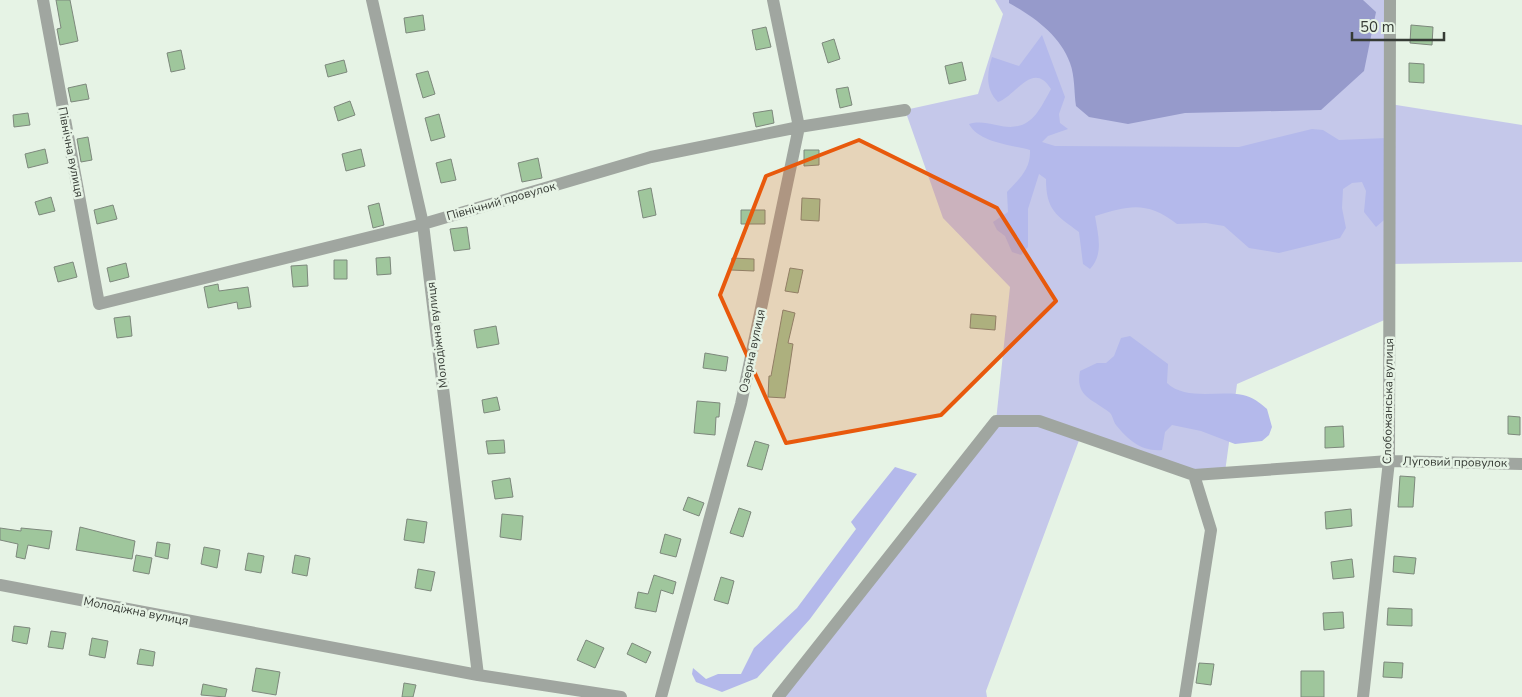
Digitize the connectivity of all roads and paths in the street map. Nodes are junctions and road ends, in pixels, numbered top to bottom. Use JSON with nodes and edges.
{"nodes":[{"id":1,"x":43,"y":0,"type":"edge"},
{"id":2,"x":372,"y":0,"type":"edge"},
{"id":3,"x":773,"y":0,"type":"edge"},
{"id":4,"x":1390,"y":0,"type":"edge"},
{"id":5,"x":906,"y":110,"type":"dead end"},
{"id":6,"x":799,"y":126,"type":"junction"},
{"id":7,"x":423,"y":224,"type":"junction"},
{"id":8,"x":99,"y":304,"type":"joint"},
{"id":9,"x":1389,"y":461,"type":"junction"},
{"id":10,"x":1522,"y":464,"type":"edge"},
{"id":11,"x":1194,"y":475,"type":"junction"},
{"id":12,"x":0,"y":585,"type":"edge"},
{"id":13,"x":478,"y":675,"type":"junction"},
{"id":14,"x":621,"y":697,"type":"edge"},
{"id":15,"x":661,"y":697,"type":"edge"},
{"id":16,"x":778,"y":697,"type":"edge"},
{"id":17,"x":1185,"y":697,"type":"edge"},
{"id":18,"x":1363,"y":697,"type":"edge"}],
"edges":[{"from":1,"to":8,"type":"street","name":"Північна вулиця"},
{"from":2,"to":7,"type":"street","name":"Молодіжна вулиця"},
{"from":3,"to":6,"type":"street","name":"Озерна вулиця"},
{"from":4,"to":9,"type":"street","name":"Слобожанська вулиця"},
{"from":5,"to":6,"type":"street","name":"Північний провулок"},
{"from":6,"to":7,"type":"street","name":"Північний провулок"},
{"from":6,"to":15,"type":"street","name":"Озерна вулиця"},
{"from":7,"to":8,"type":"street","name":"Північний провулок"},
{"from":7,"to":13,"type":"street","name":"Молодіжна вулиця"},
{"from":9,"to":10,"type":"street","name":"Луговий провулок"},
{"from":9,"to":11,"type":"street","name":"Луговий провулок"},
{"from":9,"to":18,"type":"street","name":"Слобожанська вулиця"},
{"from":11,"to":16,"type":"street"},
{"from":11,"to":17,"type":"street"},
{"from":12,"to":13,"type":"street","name":"Молодіжна вулиця"},
{"from":13,"to":14,"type":"street","name":"Молодіжна вулиця"}]}
